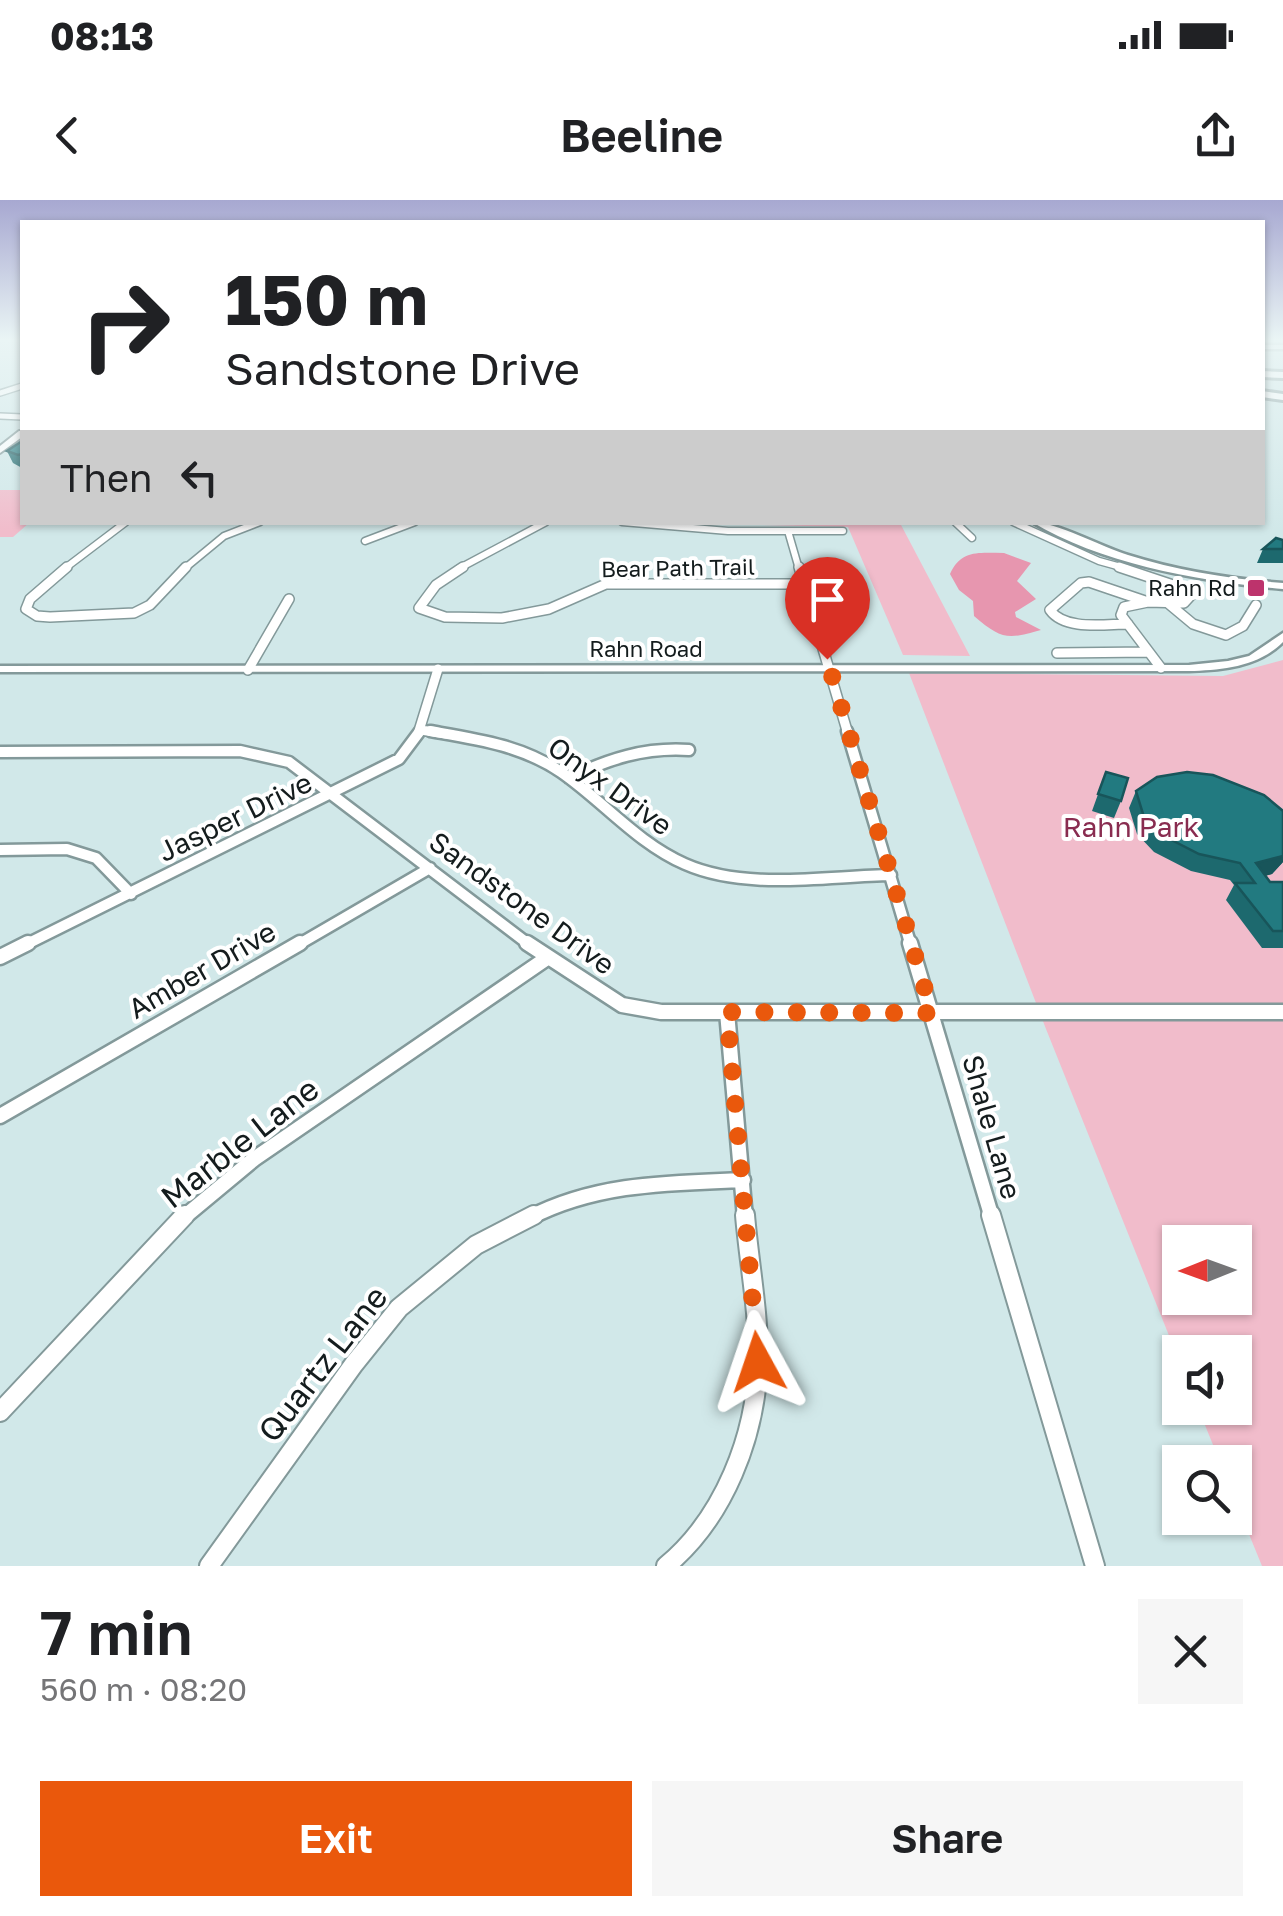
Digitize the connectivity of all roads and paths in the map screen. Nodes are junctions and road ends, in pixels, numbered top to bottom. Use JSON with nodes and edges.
{"nodes":[{"id":1,"x":121,"y":525,"type":"edge"},
{"id":2,"x":252,"y":525,"type":"edge"},
{"id":3,"x":407,"y":525,"type":"edge"},
{"id":4,"x":540,"y":525,"type":"edge"},
{"id":5,"x":657,"y":525,"type":"edge"},
{"id":6,"x":958,"y":525,"type":"edge"},
{"id":7,"x":1020,"y":525,"type":"edge"},
{"id":8,"x":1044,"y":525,"type":"edge"},
{"id":9,"x":1059,"y":525,"type":"edge"},
{"id":10,"x":843,"y":530,"type":"dead end"},
{"id":11,"x":788,"y":531,"type":"junction"},
{"id":12,"x":972,"y":538,"type":"dead end"},
{"id":13,"x":365,"y":540,"type":"dead end"},
{"id":14,"x":804,"y":584,"type":"junction"},
{"id":15,"x":1279,"y":585,"type":"edge"},
{"id":16,"x":289,"y":598,"type":"dead end"},
{"id":17,"x":1148,"y":602,"type":"junction"},
{"id":18,"x":1169,"y":604,"type":"junction"},
{"id":19,"x":1256,"y":606,"type":"dead end"},
{"id":20,"x":1128,"y":624,"type":"junction"},
{"id":21,"x":1283,"y":636,"type":"edge"},
{"id":22,"x":1149,"y":652,"type":"junction"},
{"id":23,"x":1056,"y":653,"type":"dead end"},
{"id":24,"x":830,"y":668,"type":"junction"},
{"id":25,"x":1161,"y":668,"type":"junction"},
{"id":26,"x":0,"y":669,"type":"edge"},
{"id":27,"x":438,"y":669,"type":"junction"},
{"id":28,"x":248,"y":670,"type":"junction"},
{"id":29,"x":421,"y":730,"type":"junction"},
{"id":30,"x":689,"y":750,"type":"dead end"},
{"id":31,"x":0,"y":752,"type":"edge"},
{"id":32,"x":569,"y":778,"type":"junction"},
{"id":33,"x":333,"y":794,"type":"junction"},
{"id":34,"x":0,"y":850,"type":"edge"},
{"id":35,"x":430,"y":868,"type":"junction"},
{"id":36,"x":891,"y":875,"type":"junction"},
{"id":37,"x":131,"y":894,"type":"junction"},
{"id":38,"x":0,"y":956,"type":"edge"},
{"id":39,"x":547,"y":958,"type":"junction"},
{"id":40,"x":727,"y":1012,"type":"junction"},
{"id":41,"x":1283,"y":1012,"type":"edge"},
{"id":42,"x":932,"y":1013,"type":"junction"},
{"id":43,"x":0,"y":1116,"type":"edge"},
{"id":44,"x":743,"y":1180,"type":"junction"},
{"id":45,"x":0,"y":1412,"type":"edge"},
{"id":46,"x":210,"y":1566,"type":"edge"},
{"id":47,"x":666,"y":1566,"type":"edge"},
{"id":48,"x":1095,"y":1566,"type":"edge"}],
"edges":[{"from":1,"to":2,"type":"street"},
{"from":3,"to":13,"type":"street"},
{"from":4,"to":14,"type":"street","name":"Bear Path Trail"},
{"from":5,"to":11,"type":"street"},
{"from":6,"to":12,"type":"street"},
{"from":7,"to":18,"type":"street"},
{"from":8,"to":15,"type":"street"},
{"from":9,"to":15,"type":"street"},
{"from":10,"to":11,"type":"street"},
{"from":11,"to":14,"type":"street","name":"Shale Lane"},
{"from":14,"to":24,"type":"street","name":"Shale Lane"},
{"from":16,"to":28,"type":"street"},
{"from":17,"to":18,"type":"street"},
{"from":17,"to":20,"type":"street"},
{"from":17,"to":20,"type":"street"},
{"from":18,"to":19,"type":"street"},
{"from":20,"to":22,"type":"street"},
{"from":21,"to":25,"type":"street","name":"Rahn Road"},
{"from":22,"to":23,"type":"street"},
{"from":22,"to":25,"type":"street"},
{"from":24,"to":25,"type":"street","name":"Rahn Road"},
{"from":24,"to":27,"type":"street","name":"Rahn Road"},
{"from":24,"to":36,"type":"street","name":"Shale Lane"},
{"from":26,"to":28,"type":"street","name":"Rahn Road"},
{"from":27,"to":28,"type":"street","name":"Rahn Road"},
{"from":27,"to":29,"type":"street","name":"Jasper Drive"},
{"from":29,"to":32,"type":"street","name":"Onyx Drive"},
{"from":29,"to":33,"type":"street","name":"Jasper Drive"},
{"from":30,"to":32,"type":"street"},
{"from":31,"to":33,"type":"street","name":"Sandstone Drive"},
{"from":32,"to":36,"type":"street","name":"Onyx Drive"},
{"from":33,"to":35,"type":"street","name":"Sandstone Drive"},
{"from":33,"to":37,"type":"street","name":"Jasper Drive"},
{"from":34,"to":37,"type":"street"},
{"from":35,"to":39,"type":"street","name":"Sandstone Drive"},
{"from":35,"to":43,"type":"street","name":"Amber Drive"},
{"from":36,"to":42,"type":"street","name":"Shale Lane"},
{"from":37,"to":38,"type":"street","name":"Jasper Drive"},
{"from":39,"to":40,"type":"street","name":"Sandstone Drive"},
{"from":39,"to":45,"type":"street","name":"Marble Lane"},
{"from":40,"to":42,"type":"street","name":"Sandstone Drive"},
{"from":40,"to":44,"type":"street"},
{"from":41,"to":42,"type":"street","name":"Sandstone Drive"},
{"from":42,"to":48,"type":"street","name":"Shale Lane"},
{"from":44,"to":46,"type":"street","name":"Quartz Lane"},
{"from":44,"to":47,"type":"street"}]}
